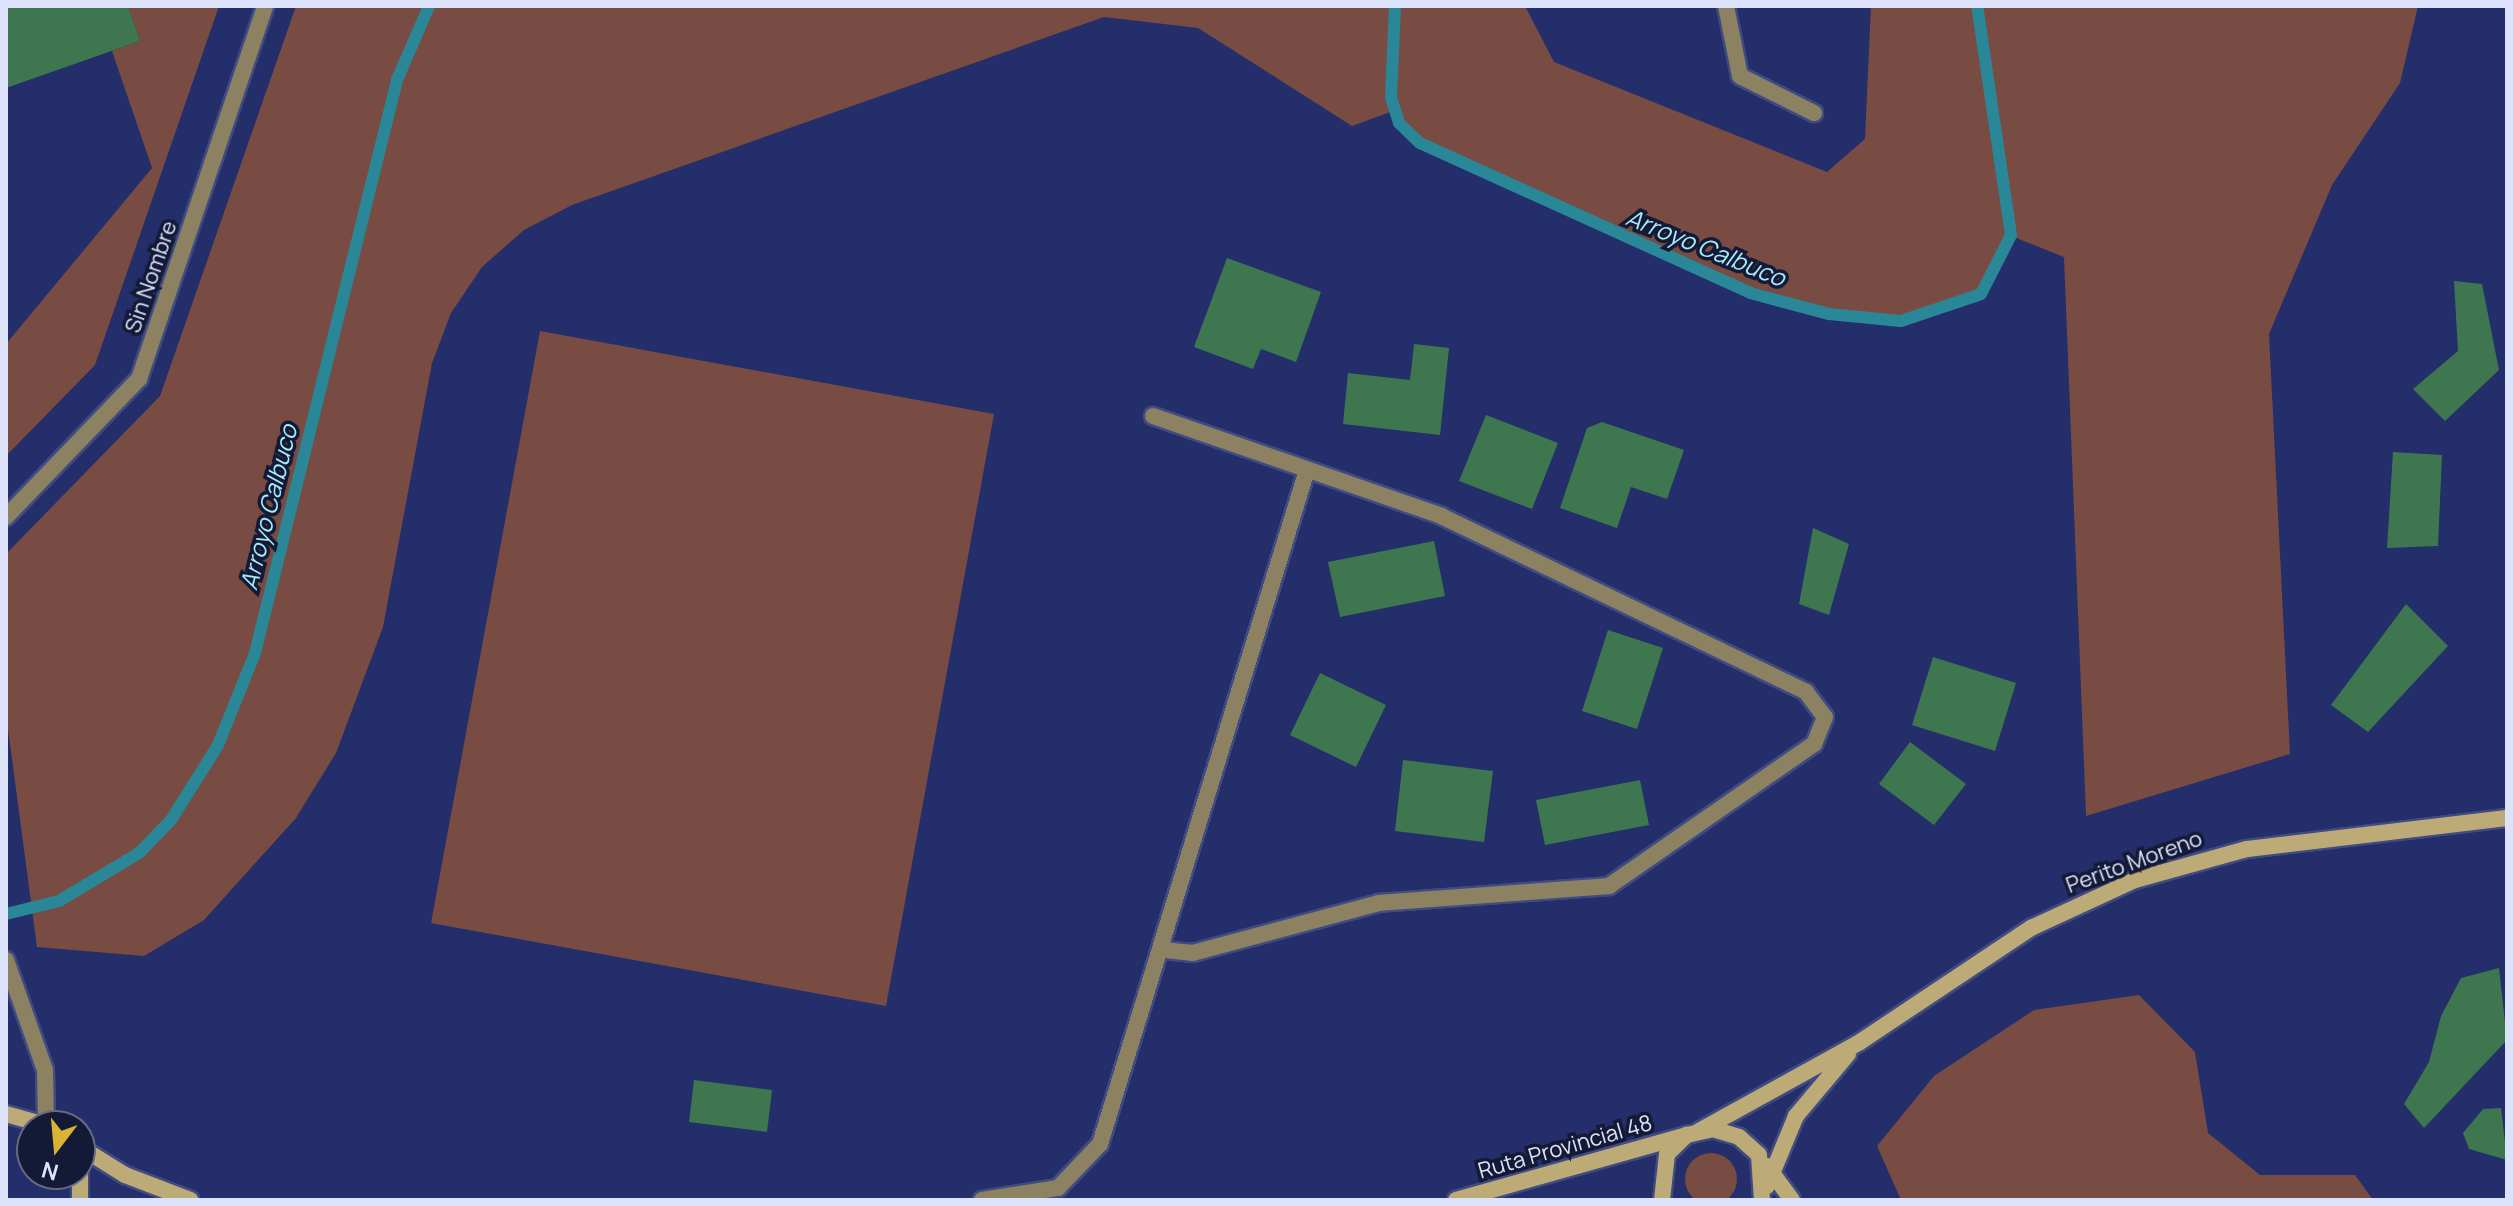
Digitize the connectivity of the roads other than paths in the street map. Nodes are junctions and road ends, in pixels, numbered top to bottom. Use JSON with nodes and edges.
{"nodes":[{"id":1,"x":265,"y":6,"type":"edge"},
{"id":2,"x":1726,"y":6,"type":"edge"},
{"id":3,"x":1814,"y":113,"type":"dead end"},
{"id":4,"x":1153,"y":416,"type":"dead end"},
{"id":5,"x":1307,"y":470,"type":"junction"},
{"id":6,"x":6,"y":517,"type":"edge"},
{"id":7,"x":2507,"y":818,"type":"edge"},
{"id":8,"x":1163,"y":950,"type":"junction"},
{"id":9,"x":6,"y":960,"type":"edge"},
{"id":10,"x":1860,"y":1042,"type":"junction"},
{"id":11,"x":46,"y":1110,"type":"edge"},
{"id":12,"x":1693,"y":1133,"type":"junction"},
{"id":13,"x":1750,"y":1145,"type":"junction"},
{"id":14,"x":96,"y":1157,"type":"edge"},
{"id":15,"x":1772,"y":1172,"type":"junction"},
{"id":16,"x":1763,"y":1197,"type":"edge"},
{"id":17,"x":190,"y":1200,"type":"edge"},
{"id":18,"x":982,"y":1200,"type":"edge"},
{"id":19,"x":1456,"y":1200,"type":"edge"},
{"id":20,"x":1662,"y":1200,"type":"edge"},
{"id":21,"x":1792,"y":1200,"type":"edge"}],
"edges":[{"from":1,"to":6,"type":"street","name":"Sin Nombre"},
{"from":2,"to":3,"type":"street"},
{"from":4,"to":5,"type":"street"},
{"from":5,"to":8,"type":"street"},
{"from":5,"to":8,"type":"street"},
{"from":7,"to":10,"type":"main road","name":"Perito Moreno"},
{"from":8,"to":18,"type":"street"},
{"from":9,"to":11,"type":"street"},
{"from":10,"to":12,"type":"main road","name":"Perito Moreno"},
{"from":10,"to":15,"type":"main road","name":"Perito Moreno"},
{"from":12,"to":13,"type":"main road","name":"Ruta Provincial 48"},
{"from":12,"to":19,"type":"main road","name":"Ruta Provincial 48"},
{"from":12,"to":20,"type":"main road","name":"Ruta Provincial 48"},
{"from":13,"to":15,"type":"main road","name":"Ruta Provincial 48"},
{"from":13,"to":16,"type":"main road"},
{"from":14,"to":17,"type":"main road"},
{"from":15,"to":16,"type":"main road","name":"Perito Moreno"},
{"from":15,"to":21,"type":"main road","name":"Ruta Provincial 48"}]}
